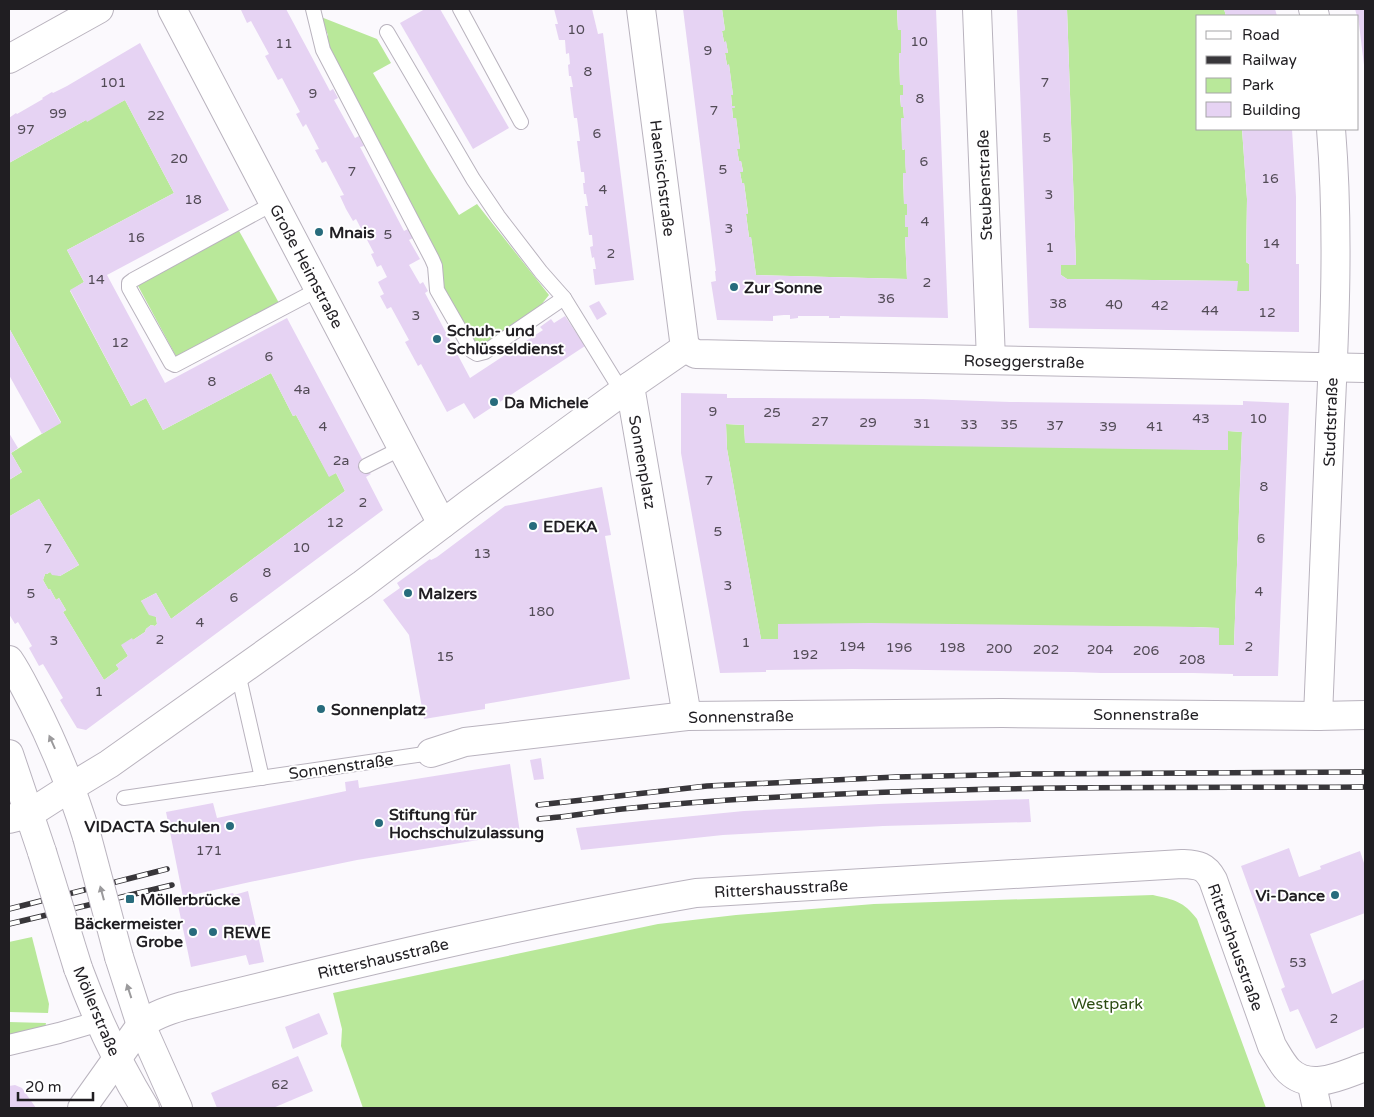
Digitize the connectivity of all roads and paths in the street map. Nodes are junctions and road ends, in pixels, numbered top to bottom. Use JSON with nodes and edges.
{"nodes":[{"id":1,"x":99,"y":9,"type":"edge"},
{"id":2,"x":172,"y":9,"type":"edge"},
{"id":3,"x":313,"y":9,"type":"edge"},
{"id":4,"x":460,"y":9,"type":"edge"},
{"id":5,"x":641,"y":9,"type":"edge"},
{"id":6,"x":977,"y":9,"type":"edge"},
{"id":7,"x":387,"y":32,"type":"dead end"},
{"id":8,"x":9,"y":60,"type":"edge"},
{"id":9,"x":521,"y":122,"type":"dead end"},
{"id":10,"x":1331,"y":130,"type":"edge"},
{"id":11,"x":274,"y":203,"type":"junction"},
{"id":12,"x":319,"y":289,"type":"junction"},
{"id":13,"x":564,"y":298,"type":"junction"},
{"id":14,"x":685,"y":348,"type":"junction"},
{"id":15,"x":991,"y":360,"type":"junction"},
{"id":16,"x":1333,"y":367,"type":"junction"},
{"id":17,"x":1365,"y":368,"type":"edge"},
{"id":18,"x":626,"y":389,"type":"junction"},
{"id":19,"x":402,"y":448,"type":"junction"},
{"id":20,"x":366,"y":466,"type":"dead end"},
{"id":21,"x":442,"y":524,"type":"junction"},
{"id":22,"x":9,"y":660,"type":"edge"},
{"id":23,"x":238,"y":673,"type":"junction"},
{"id":24,"x":1365,"y":715,"type":"edge"},
{"id":25,"x":687,"y":716,"type":"junction"},
{"id":26,"x":1318,"y":716,"type":"junction"},
{"id":27,"x":431,"y":753,"type":"joint"},
{"id":28,"x":9,"y":754,"type":"edge"},
{"id":29,"x":262,"y":778,"type":"junction"},
{"id":30,"x":71,"y":787,"type":"junction"},
{"id":31,"x":124,"y":798,"type":"dead end"},
{"id":32,"x":19,"y":816,"type":"edge"},
{"id":33,"x":100,"y":1021,"type":"junction"},
{"id":34,"x":141,"y":1025,"type":"junction"},
{"id":35,"x":9,"y":1044,"type":"edge"},
{"id":36,"x":117,"y":1059,"type":"junction"},
{"id":37,"x":1365,"y":1067,"type":"edge"},
{"id":38,"x":1311,"y":1082,"type":"junction"},
{"id":39,"x":82,"y":1108,"type":"edge"},
{"id":40,"x":145,"y":1108,"type":"edge"},
{"id":41,"x":178,"y":1108,"type":"edge"},
{"id":42,"x":1316,"y":1108,"type":"edge"}],
"edges":[{"from":1,"to":8,"type":"street"},
{"from":2,"to":11,"type":"street","name":"Große Heimstraße"},
{"from":3,"to":13,"type":"lane"},
{"from":4,"to":9,"type":"lane"},
{"from":5,"to":14,"type":"street","name":"Haenischstraße"},
{"from":6,"to":15,"type":"street","name":"Steubenstraße"},
{"from":7,"to":13,"type":"lane"},
{"from":10,"to":16,"type":"street","name":"Studtstraße"},
{"from":11,"to":12,"type":"street","name":"Große Heimstraße"},
{"from":11,"to":12,"type":"lane"},
{"from":12,"to":19,"type":"street","name":"Große Heimstraße"},
{"from":13,"to":18,"type":"lane"},
{"from":14,"to":15,"type":"street","name":"Roseggerstraße"},
{"from":14,"to":18,"type":"street","name":"Sonnenplatz"},
{"from":15,"to":16,"type":"street","name":"Roseggerstraße"},
{"from":16,"to":17,"type":"street","name":"Roseggerstraße"},
{"from":16,"to":26,"type":"street","name":"Studtstraße"},
{"from":18,"to":21,"type":"street","name":"Sonnenplatz"},
{"from":18,"to":25,"type":"street","name":"Sonnenplatz"},
{"from":19,"to":20,"type":"lane"},
{"from":19,"to":21,"type":"street","name":"Große Heimstraße"},
{"from":21,"to":23,"type":"street","name":"Sonnenplatz"},
{"from":30,"to":22,"type":"street","one_way":true},
{"from":23,"to":29,"type":"lane"},
{"from":23,"to":30,"type":"street","name":"Sonnenplatz"},
{"from":24,"to":26,"type":"street","name":"Sonnenstraße"},
{"from":25,"to":26,"type":"street","name":"Sonnenstraße"},
{"from":25,"to":27,"type":"street","name":"Sonnenstraße"},
{"from":27,"to":29,"type":"lane","name":"Sonnenstraße"},
{"from":28,"to":32,"type":"street","name":"Möllerstraße"},
{"from":29,"to":31,"type":"lane","name":"Sonnenstraße"},
{"from":30,"to":32,"type":"street","name":"Sonnenplatz"},
{"from":34,"to":30,"type":"street","one_way":true,"bridge":true},
{"from":32,"to":33,"type":"street","name":"Möllerstraße","bridge":true},
{"from":33,"to":35,"type":"street"},
{"from":33,"to":36,"type":"street","name":"Möllerstraße"},
{"from":34,"to":36,"type":"street","name":"Rittershausstraße"},
{"from":34,"to":38,"type":"street","name":"Rittershausstraße"},
{"from":34,"to":41,"type":"street"},
{"from":36,"to":39,"type":"street","name":"Rittershausstraße"},
{"from":36,"to":40,"type":"street","name":"Möllerstraße"},
{"from":37,"to":38,"type":"street"},
{"from":38,"to":42,"type":"street"}]}
